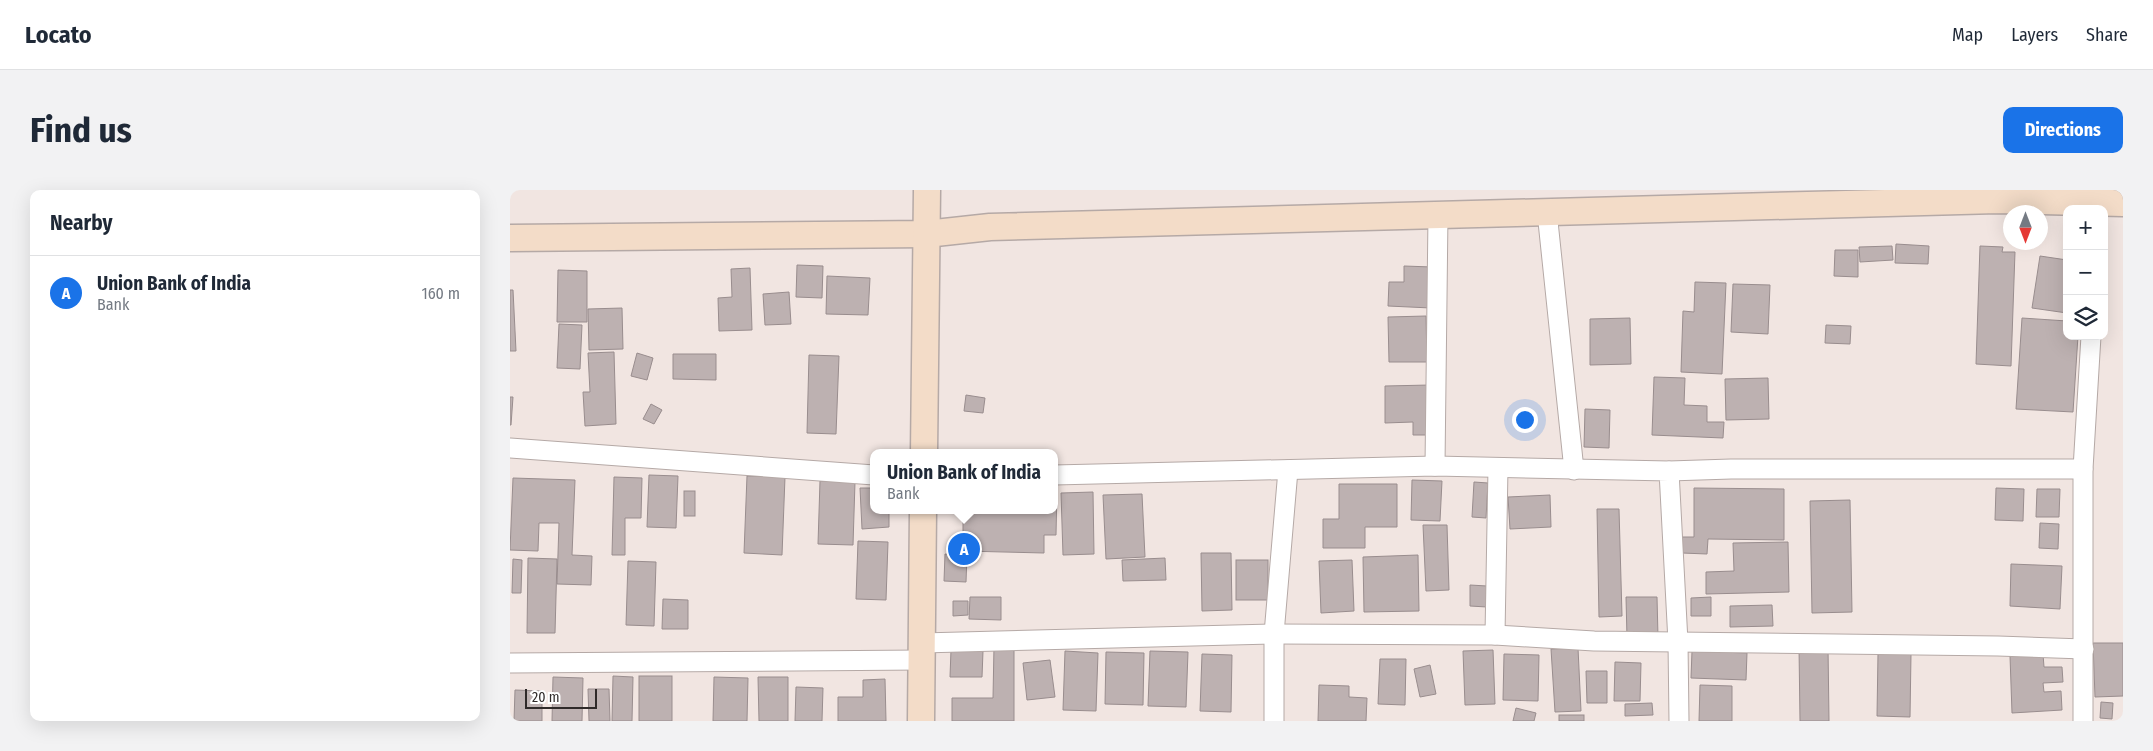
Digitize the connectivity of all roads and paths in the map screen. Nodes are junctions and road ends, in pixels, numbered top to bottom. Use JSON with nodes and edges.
{"nodes":[{"id":1,"x":927,"y":190,"type":"edge"},
{"id":2,"x":2107,"y":204,"type":"edge"},
{"id":3,"x":1547,"y":212,"type":"junction"},
{"id":4,"x":1438,"y":215,"type":"junction"},
{"id":5,"x":926,"y":234,"type":"junction"},
{"id":6,"x":510,"y":238,"type":"edge"},
{"id":7,"x":2091,"y":340,"type":"edge"},
{"id":8,"x":510,"y":448,"type":"edge"},
{"id":9,"x":924,"y":449,"type":"edge"},
{"id":10,"x":1435,"y":466,"type":"junction"},
{"id":11,"x":1498,"y":468,"type":"junction"},
{"id":12,"x":1288,"y":470,"type":"junction"},
{"id":13,"x":1574,"y":470,"type":"junction"},
{"id":14,"x":2083,"y":470,"type":"junction"},
{"id":15,"x":1669,"y":472,"type":"junction"},
{"id":16,"x":870,"y":475,"type":"edge"},
{"id":17,"x":1058,"y":475,"type":"edge"},
{"id":18,"x":923,"y":514,"type":"edge"},
{"id":19,"x":1274,"y":634,"type":"junction"},
{"id":20,"x":1495,"y":635,"type":"junction"},
{"id":21,"x":1678,"y":642,"type":"junction"},
{"id":22,"x":2084,"y":649,"type":"junction"},
{"id":23,"x":922,"y":651,"type":"junction"},
{"id":24,"x":510,"y":663,"type":"edge"},
{"id":25,"x":921,"y":721,"type":"edge"},
{"id":26,"x":1274,"y":721,"type":"edge"},
{"id":27,"x":1679,"y":721,"type":"edge"},
{"id":28,"x":2083,"y":721,"type":"edge"}],
"edges":[{"from":1,"to":5,"type":"street"},
{"from":2,"to":3,"type":"street"},
{"from":3,"to":4,"type":"street"},
{"from":3,"to":13,"type":"street"},
{"from":4,"to":5,"type":"street"},
{"from":4,"to":10,"type":"street"},
{"from":5,"to":6,"type":"street"},
{"from":5,"to":9,"type":"street"},
{"from":7,"to":14,"type":"street"},
{"from":8,"to":16,"type":"street"},
{"from":10,"to":11,"type":"street"},
{"from":10,"to":12,"type":"street"},
{"from":11,"to":13,"type":"street"},
{"from":11,"to":20,"type":"street"},
{"from":12,"to":17,"type":"street"},
{"from":12,"to":19,"type":"street"},
{"from":13,"to":15,"type":"street"},
{"from":14,"to":15,"type":"street"},
{"from":14,"to":22,"type":"street"},
{"from":15,"to":21,"type":"street"},
{"from":18,"to":23,"type":"street"},
{"from":19,"to":20,"type":"street"},
{"from":19,"to":23,"type":"street"},
{"from":19,"to":26,"type":"street"},
{"from":20,"to":21,"type":"street"},
{"from":21,"to":22,"type":"street"},
{"from":21,"to":27,"type":"street"},
{"from":22,"to":28,"type":"street"},
{"from":23,"to":24,"type":"street"},
{"from":23,"to":25,"type":"street"}]}
